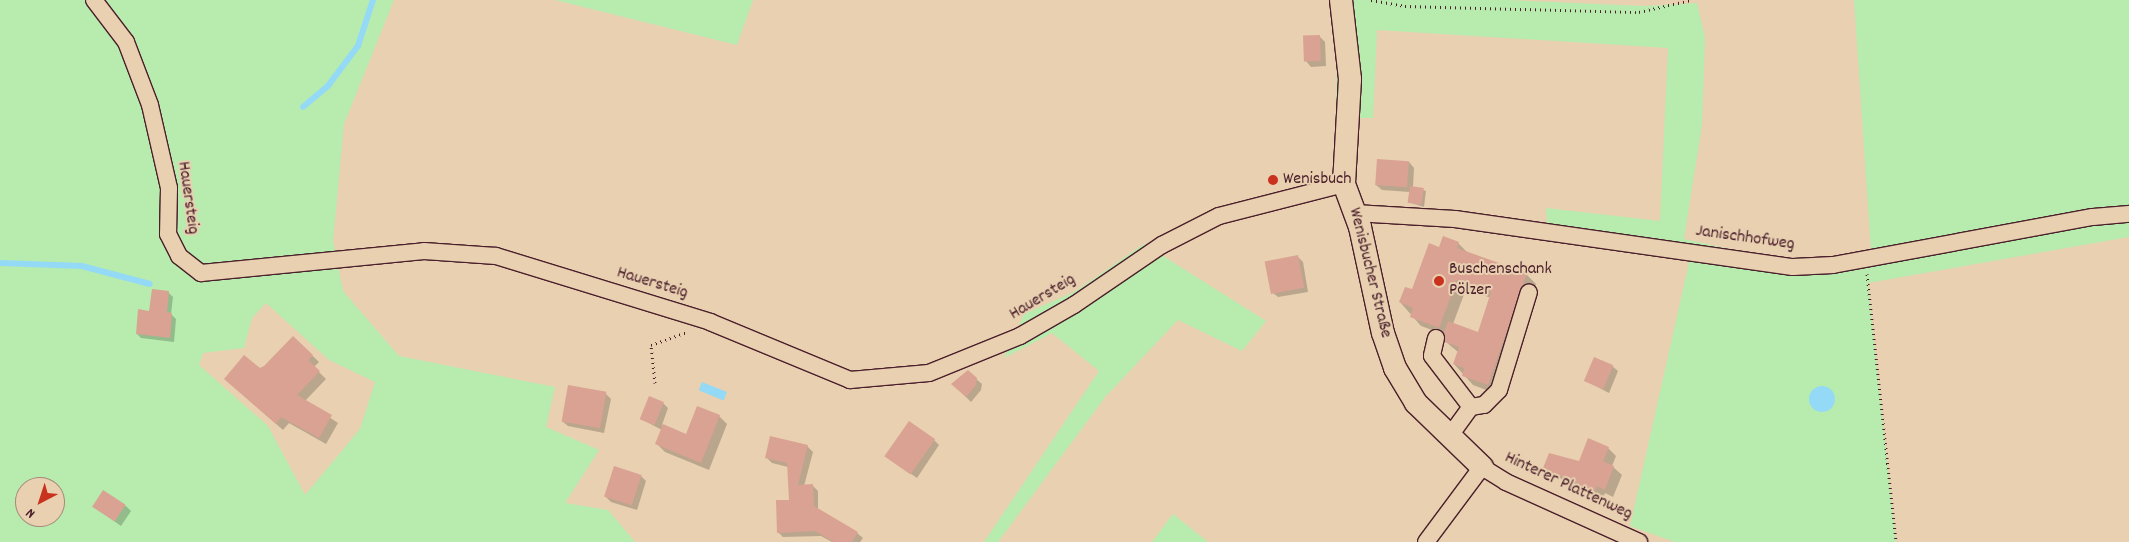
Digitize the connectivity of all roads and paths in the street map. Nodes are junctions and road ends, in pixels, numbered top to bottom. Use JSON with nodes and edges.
{"nodes":[{"id":1,"x":94,"y":0,"type":"edge"},
{"id":2,"x":1341,"y":0,"type":"edge"},
{"id":3,"x":1371,"y":0,"type":"edge"},
{"id":4,"x":1692,"y":0,"type":"edge"},
{"id":5,"x":1344,"y":184,"type":"junction"},
{"id":6,"x":1355,"y":212,"type":"junction"},
{"id":7,"x":2129,"y":214,"type":"edge"},
{"id":8,"x":1865,"y":259,"type":"junction"},
{"id":9,"x":1529,"y":292,"type":"dead end"},
{"id":10,"x":710,"y":322,"type":"junction"},
{"id":11,"x":1436,"y":338,"type":"dead end"},
{"id":12,"x":655,"y":383,"type":"dead end"},
{"id":13,"x":1471,"y":407,"type":"junction"},
{"id":14,"x":1449,"y":437,"type":"junction"},
{"id":15,"x":1482,"y":467,"type":"junction"},
{"id":16,"x":1426,"y":542,"type":"edge"},
{"id":17,"x":1639,"y":542,"type":"edge"},
{"id":18,"x":1896,"y":542,"type":"edge"}],
"edges":[{"from":1,"to":10,"type":"street","name":"Hauersteig"},
{"from":2,"to":5,"type":"street","name":"Wenisbucher Straße"},
{"from":3,"to":4,"type":"path"},
{"from":5,"to":6,"type":"street","name":"Wenisbucher Straße"},
{"from":5,"to":10,"type":"street","name":"Hauersteig"},
{"from":6,"to":8,"type":"street","name":"Janischhofweg"},
{"from":6,"to":14,"type":"street","name":"Wenisbucher Straße"},
{"from":7,"to":8,"type":"street","name":"Janischhofweg"},
{"from":8,"to":18,"type":"path"},
{"from":9,"to":13,"type":"street"},
{"from":10,"to":12,"type":"path"},
{"from":11,"to":13,"type":"street"},
{"from":13,"to":14,"type":"street"},
{"from":14,"to":15,"type":"street","name":"Wenisbucher Straße"},
{"from":15,"to":16,"type":"street"},
{"from":15,"to":17,"type":"street","name":"Hinterer Plattenweg"}]}
